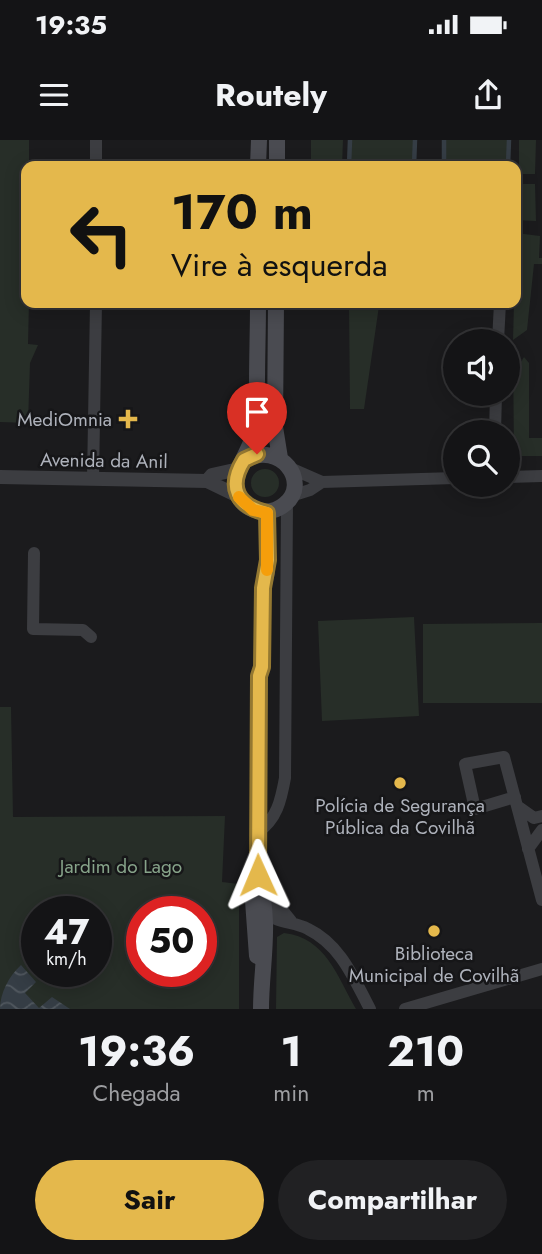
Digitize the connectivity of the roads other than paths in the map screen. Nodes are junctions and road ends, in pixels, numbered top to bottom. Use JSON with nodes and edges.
{"nodes":[{"id":1,"x":96,"y":140,"type":"edge"},
{"id":2,"x":259,"y":140,"type":"edge"},
{"id":3,"x":277,"y":140,"type":"edge"},
{"id":4,"x":96,"y":161,"type":"edge"},
{"id":5,"x":258,"y":161,"type":"edge"},
{"id":6,"x":277,"y":161,"type":"edge"},
{"id":7,"x":96,"y":308,"type":"edge"},
{"id":8,"x":258,"y":308,"type":"edge"},
{"id":9,"x":276,"y":308,"type":"edge"},
{"id":10,"x":499,"y":308,"type":"edge"},
{"id":11,"x":498,"y":329,"type":"edge"},
{"id":12,"x":285,"y":463,"type":"junction"},
{"id":13,"x":242,"y":464,"type":"junction"},
{"id":14,"x":542,"y":476,"type":"edge"},
{"id":15,"x":0,"y":477,"type":"edge"},
{"id":16,"x":520,"y":477,"type":"edge"},
{"id":17,"x":443,"y":478,"type":"edge"},
{"id":18,"x":93,"y":479,"type":"junction"},
{"id":19,"x":207,"y":481,"type":"junction"},
{"id":20,"x":322,"y":482,"type":"junction"},
{"id":21,"x":238,"y":496,"type":"junction"},
{"id":22,"x":289,"y":500,"type":"junction"},
{"id":23,"x":267,"y":513,"type":"junction"},
{"id":24,"x":34,"y":553,"type":"dead end"},
{"id":25,"x":91,"y":637,"type":"dead end"},
{"id":26,"x":516,"y":801,"type":"junction"},
{"id":27,"x":542,"y":816,"type":"edge"},
{"id":28,"x":542,"y":830,"type":"edge"},
{"id":29,"x":258,"y":832,"type":"junction"},
{"id":30,"x":528,"y":849,"type":"junction"},
{"id":31,"x":258,"y":878,"type":"junction"},
{"id":32,"x":542,"y":900,"type":"edge"},
{"id":33,"x":263,"y":903,"type":"junction"},
{"id":34,"x":291,"y":921,"type":"junction"},
{"id":35,"x":266,"y":932,"type":"junction"},
{"id":36,"x":542,"y":969,"type":"edge"},
{"id":37,"x":262,"y":971,"type":"junction"},
{"id":38,"x":261,"y":1009,"type":"edge"},
{"id":39,"x":370,"y":1009,"type":"edge"},
{"id":40,"x":405,"y":1009,"type":"edge"}],
"edges":[{"from":1,"to":4,"type":"street"},
{"from":2,"to":5,"type":"main road"},
{"from":3,"to":6,"type":"main road"},
{"from":7,"to":18,"type":"street"},
{"from":8,"to":13,"type":"main road"},
{"from":9,"to":12,"type":"main road"},
{"from":10,"to":11,"type":"street"},
{"from":12,"to":13,"type":"main road"},
{"from":12,"to":20,"type":"street"},
{"from":12,"to":22,"type":"main road"},
{"from":13,"to":19,"type":"street","name":"Avenida da Anil"},
{"from":13,"to":21,"type":"main road"},
{"from":14,"to":16,"type":"street"},
{"from":15,"to":18,"type":"street","name":"Avenida da Anil"},
{"from":17,"to":20,"type":"street"},
{"from":18,"to":19,"type":"street","name":"Avenida da Anil"},
{"from":19,"to":21,"type":"street","name":"Avenida da Anil"},
{"from":20,"to":22,"type":"street"},
{"from":21,"to":23,"type":"main road"},
{"from":22,"to":23,"type":"main road"},
{"from":22,"to":29,"type":"street"},
{"from":23,"to":29,"type":"main road"},
{"from":24,"to":25,"type":"street"},
{"from":26,"to":26,"type":"street"},
{"from":26,"to":27,"type":"street"},
{"from":26,"to":30,"type":"street"},
{"from":28,"to":30,"type":"street"},
{"from":29,"to":31,"type":"main road"},
{"from":30,"to":32,"type":"street"},
{"from":31,"to":33,"type":"main road"},
{"from":31,"to":37,"type":"main road"},
{"from":33,"to":34,"type":"street"},
{"from":33,"to":35,"type":"main road"},
{"from":34,"to":35,"type":"street"},
{"from":34,"to":39,"type":"street"},
{"from":35,"to":37,"type":"main road"},
{"from":36,"to":40,"type":"street"},
{"from":37,"to":38,"type":"main road"}]}
